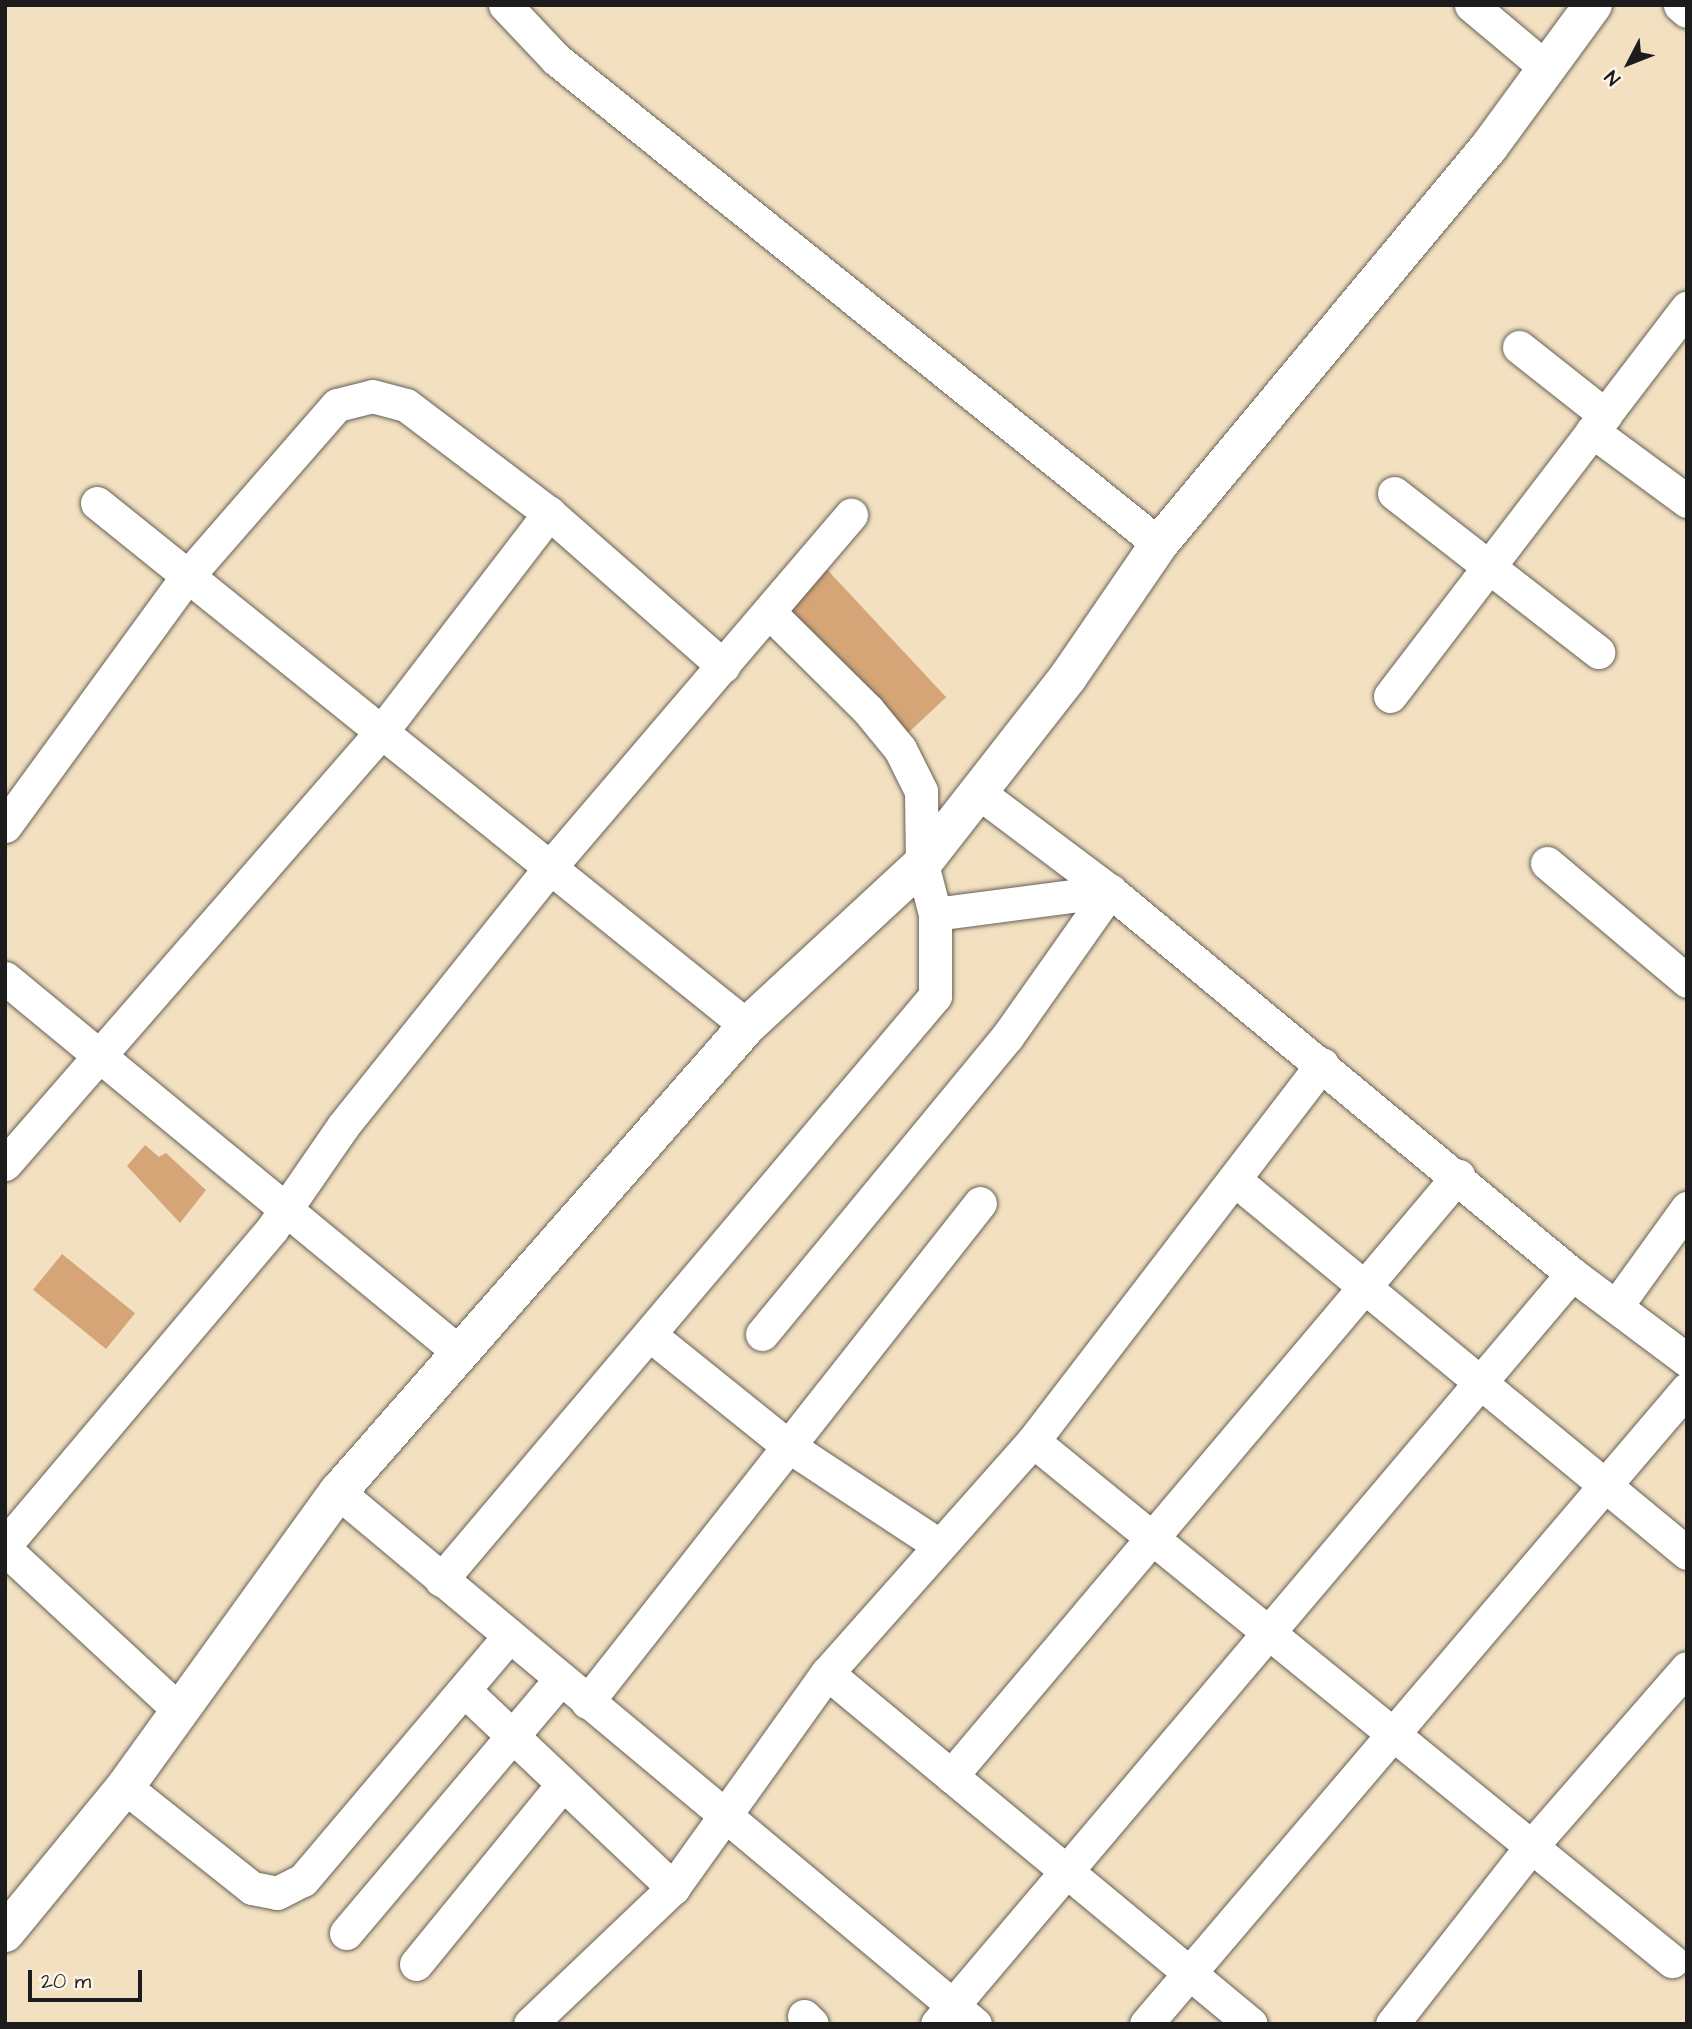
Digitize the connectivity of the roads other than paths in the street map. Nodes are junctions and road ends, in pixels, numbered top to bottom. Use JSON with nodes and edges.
{"nodes":[{"id":1,"x":505,"y":5,"type":"edge"},
{"id":2,"x":1471,"y":5,"type":"edge"},
{"id":3,"x":1593,"y":5,"type":"edge"},
{"id":4,"x":1680,"y":5,"type":"edge"},
{"id":5,"x":1687,"y":11,"type":"edge"},
{"id":6,"x":1546,"y":68,"type":"junction"},
{"id":7,"x":1687,"y":308,"type":"edge"},
{"id":8,"x":1519,"y":347,"type":"dead end"},
{"id":9,"x":1599,"y":423,"type":"junction"},
{"id":10,"x":1394,"y":493,"type":"dead end"},
{"id":11,"x":1687,"y":501,"type":"edge"},
{"id":12,"x":97,"y":503,"type":"dead end"},
{"id":13,"x":549,"y":513,"type":"junction"},
{"id":14,"x":851,"y":515,"type":"dead end"},
{"id":15,"x":1158,"y":544,"type":"junction"},
{"id":16,"x":1489,"y":566,"type":"junction"},
{"id":17,"x":186,"y":579,"type":"junction"},
{"id":18,"x":769,"y":612,"type":"junction"},
{"id":19,"x":1598,"y":652,"type":"dead end"},
{"id":20,"x":723,"y":666,"type":"junction"},
{"id":21,"x":1390,"y":696,"type":"dead end"},
{"id":22,"x":382,"y":731,"type":"junction"},
{"id":23,"x":978,"y":792,"type":"junction"},
{"id":24,"x":5,"y":826,"type":"edge"},
{"id":25,"x":1547,"y":863,"type":"dead end"},
{"id":26,"x":922,"y":864,"type":"junction"},
{"id":27,"x":551,"y":866,"type":"junction"},
{"id":28,"x":1110,"y":891,"type":"junction"},
{"id":29,"x":935,"y":914,"type":"junction"},
{"id":30,"x":5,"y":978,"type":"edge"},
{"id":31,"x":1687,"y":981,"type":"edge"},
{"id":32,"x":747,"y":1026,"type":"junction"},
{"id":33,"x":97,"y":1051,"type":"junction"},
{"id":34,"x":1322,"y":1064,"type":"junction"},
{"id":35,"x":5,"y":1164,"type":"edge"},
{"id":36,"x":1458,"y":1176,"type":"junction"},
{"id":37,"x":1236,"y":1180,"type":"junction"},
{"id":38,"x":980,"y":1203,"type":"dead end"},
{"id":39,"x":1687,"y":1209,"type":"edge"},
{"id":40,"x":283,"y":1213,"type":"junction"},
{"id":41,"x":1572,"y":1274,"type":"junction"},
{"id":42,"x":1366,"y":1290,"type":"junction"},
{"id":43,"x":1617,"y":1305,"type":"junction"},
{"id":44,"x":762,"y":1334,"type":"dead end"},
{"id":45,"x":650,"y":1335,"type":"junction"},
{"id":46,"x":460,"y":1353,"type":"junction"},
{"id":47,"x":1687,"y":1360,"type":"edge"},
{"id":48,"x":1481,"y":1383,"type":"junction"},
{"id":49,"x":1687,"y":1389,"type":"edge"},
{"id":50,"x":1033,"y":1441,"type":"junction"},
{"id":51,"x":787,"y":1445,"type":"junction"},
{"id":52,"x":1607,"y":1482,"type":"junction"},
{"id":53,"x":338,"y":1492,"type":"junction"},
{"id":54,"x":1149,"y":1538,"type":"junction"},
{"id":55,"x":937,"y":1544,"type":"junction"},
{"id":56,"x":5,"y":1547,"type":"edge"},
{"id":57,"x":1687,"y":1553,"type":"edge"},
{"id":58,"x":441,"y":1580,"type":"junction"},
{"id":59,"x":1269,"y":1633,"type":"junction"},
{"id":60,"x":508,"y":1637,"type":"junction"},
{"id":61,"x":1687,"y":1668,"type":"edge"},
{"id":62,"x":827,"y":1673,"type":"junction"},
{"id":63,"x":560,"y":1680,"type":"junction"},
{"id":64,"x":467,"y":1693,"type":"junction"},
{"id":65,"x":587,"y":1702,"type":"junction"},
{"id":66,"x":180,"y":1711,"type":"junction"},
{"id":67,"x":1393,"y":1733,"type":"junction"},
{"id":68,"x":511,"y":1734,"type":"junction"},
{"id":69,"x":951,"y":1776,"type":"junction"},
{"id":70,"x":563,"y":1784,"type":"junction"},
{"id":71,"x":125,"y":1787,"type":"junction"},
{"id":72,"x":725,"y":1817,"type":"junction"},
{"id":73,"x":1529,"y":1849,"type":"junction"},
{"id":74,"x":1062,"y":1870,"type":"junction"},
{"id":75,"x":673,"y":1888,"type":"junction"},
{"id":76,"x":5,"y":1933,"type":"edge"},
{"id":77,"x":346,"y":1933,"type":"dead end"},
{"id":78,"x":1672,"y":1961,"type":"dead end"},
{"id":79,"x":416,"y":1964,"type":"dead end"},
{"id":80,"x":1188,"y":1971,"type":"junction"},
{"id":81,"x":943,"y":2013,"type":"edge"},
{"id":82,"x":530,"y":2024,"type":"edge"},
{"id":83,"x":975,"y":2024,"type":"edge"},
{"id":84,"x":1146,"y":2024,"type":"edge"},
{"id":85,"x":1251,"y":2024,"type":"edge"},
{"id":86,"x":1392,"y":2024,"type":"edge"}],
"edges":[{"from":1,"to":15,"type":"street"},
{"from":2,"to":6,"type":"street"},
{"from":3,"to":6,"type":"main road"},
{"from":4,"to":5,"type":"street"},
{"from":6,"to":15,"type":"main road"},
{"from":7,"to":9,"type":"street"},
{"from":8,"to":9,"type":"street"},
{"from":9,"to":11,"type":"street"},
{"from":9,"to":16,"type":"street"},
{"from":10,"to":16,"type":"street"},
{"from":12,"to":17,"type":"street"},
{"from":13,"to":17,"type":"street"},
{"from":13,"to":20,"type":"street"},
{"from":13,"to":22,"type":"street"},
{"from":14,"to":18,"type":"street"},
{"from":15,"to":23,"type":"main road"},
{"from":16,"to":19,"type":"street"},
{"from":16,"to":21,"type":"street"},
{"from":17,"to":22,"type":"street"},
{"from":17,"to":24,"type":"street"},
{"from":18,"to":20,"type":"street"},
{"from":18,"to":26,"type":"street"},
{"from":20,"to":27,"type":"street"},
{"from":22,"to":27,"type":"street"},
{"from":22,"to":33,"type":"street"},
{"from":23,"to":26,"type":"main road"},
{"from":23,"to":28,"type":"street"},
{"from":25,"to":31,"type":"street"},
{"from":26,"to":29,"type":"street"},
{"from":26,"to":32,"type":"main road"},
{"from":27,"to":32,"type":"street"},
{"from":27,"to":40,"type":"street"},
{"from":28,"to":29,"type":"street"},
{"from":28,"to":34,"type":"street"},
{"from":28,"to":44,"type":"street"},
{"from":29,"to":45,"type":"street"},
{"from":30,"to":33,"type":"street"},
{"from":32,"to":46,"type":"main road"},
{"from":33,"to":35,"type":"street"},
{"from":33,"to":40,"type":"street"},
{"from":34,"to":36,"type":"street"},
{"from":34,"to":37,"type":"street"},
{"from":36,"to":41,"type":"street"},
{"from":36,"to":42,"type":"street"},
{"from":37,"to":42,"type":"street"},
{"from":37,"to":50,"type":"street"},
{"from":38,"to":51,"type":"street"},
{"from":39,"to":43,"type":"street"},
{"from":40,"to":46,"type":"street"},
{"from":40,"to":56,"type":"street"},
{"from":41,"to":43,"type":"street"},
{"from":41,"to":48,"type":"street"},
{"from":42,"to":48,"type":"street"},
{"from":42,"to":54,"type":"street"},
{"from":43,"to":47,"type":"street"},
{"from":45,"to":51,"type":"street"},
{"from":45,"to":58,"type":"street"},
{"from":46,"to":53,"type":"main road"},
{"from":48,"to":52,"type":"street"},
{"from":48,"to":59,"type":"street"},
{"from":49,"to":52,"type":"street"},
{"from":50,"to":54,"type":"street"},
{"from":50,"to":55,"type":"street"},
{"from":51,"to":55,"type":"street"},
{"from":51,"to":65,"type":"street"},
{"from":52,"to":57,"type":"street"},
{"from":52,"to":67,"type":"street"},
{"from":53,"to":58,"type":"street"},
{"from":53,"to":66,"type":"main road"},
{"from":54,"to":59,"type":"street"},
{"from":54,"to":69,"type":"street"},
{"from":55,"to":62,"type":"street"},
{"from":56,"to":66,"type":"street"},
{"from":58,"to":60,"type":"street"},
{"from":59,"to":67,"type":"street"},
{"from":59,"to":74,"type":"street"},
{"from":60,"to":63,"type":"street"},
{"from":60,"to":64,"type":"street"},
{"from":61,"to":73,"type":"street"},
{"from":62,"to":69,"type":"street"},
{"from":62,"to":72,"type":"street"},
{"from":63,"to":65,"type":"street"},
{"from":63,"to":68,"type":"street"},
{"from":64,"to":68,"type":"street"},
{"from":64,"to":71,"type":"street"},
{"from":65,"to":72,"type":"street"},
{"from":66,"to":71,"type":"main road"},
{"from":67,"to":73,"type":"street"},
{"from":67,"to":80,"type":"street"},
{"from":68,"to":70,"type":"street"},
{"from":68,"to":77,"type":"street"},
{"from":69,"to":74,"type":"street"},
{"from":70,"to":75,"type":"street"},
{"from":70,"to":79,"type":"street"},
{"from":71,"to":76,"type":"main road"},
{"from":72,"to":75,"type":"street"},
{"from":72,"to":81,"type":"street"},
{"from":73,"to":78,"type":"street"},
{"from":73,"to":86,"type":"street"},
{"from":74,"to":80,"type":"street"},
{"from":74,"to":81,"type":"street"},
{"from":75,"to":82,"type":"street"},
{"from":80,"to":84,"type":"street"},
{"from":80,"to":85,"type":"street"},
{"from":81,"to":83,"type":"street"}]}
